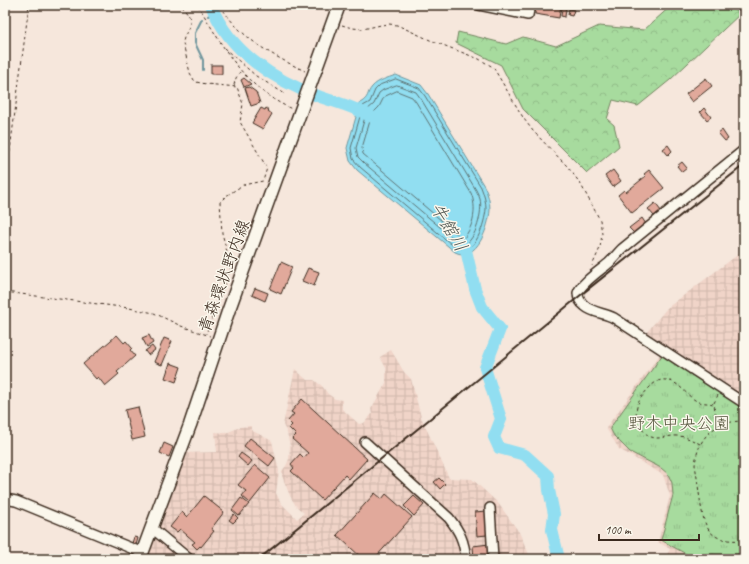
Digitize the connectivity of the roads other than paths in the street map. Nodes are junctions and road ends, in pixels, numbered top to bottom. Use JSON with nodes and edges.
{"nodes":[{"id":1,"x":339,"y":5,"type":"edge"},
{"id":2,"x":479,"y":5,"type":"edge"},
{"id":3,"x":530,"y":5,"type":"edge"},
{"id":4,"x":744,"y":150,"type":"edge"},
{"id":5,"x":744,"y":403,"type":"edge"},
{"id":6,"x":365,"y":442,"type":"dead end"},
{"id":7,"x":5,"y":499,"type":"edge"},
{"id":8,"x":490,"y":508,"type":"dead end"},
{"id":9,"x":152,"y":528,"type":"junction"},
{"id":10,"x":142,"y":556,"type":"edge"},
{"id":11,"x":189,"y":559,"type":"edge"},
{"id":12,"x":466,"y":559,"type":"edge"},
{"id":13,"x":493,"y":559,"type":"edge"}],
"edges":[{"from":1,"to":9,"type":"main road","name":"青森環状野内線"},
{"from":2,"to":3,"type":"street"},
{"from":4,"to":5,"type":"street"},
{"from":6,"to":12,"type":"street"},
{"from":7,"to":10,"type":"street"},
{"from":8,"to":13,"type":"street"},
{"from":9,"to":10,"type":"main road","name":"青森環状野内線"},
{"from":9,"to":11,"type":"street"}]}
